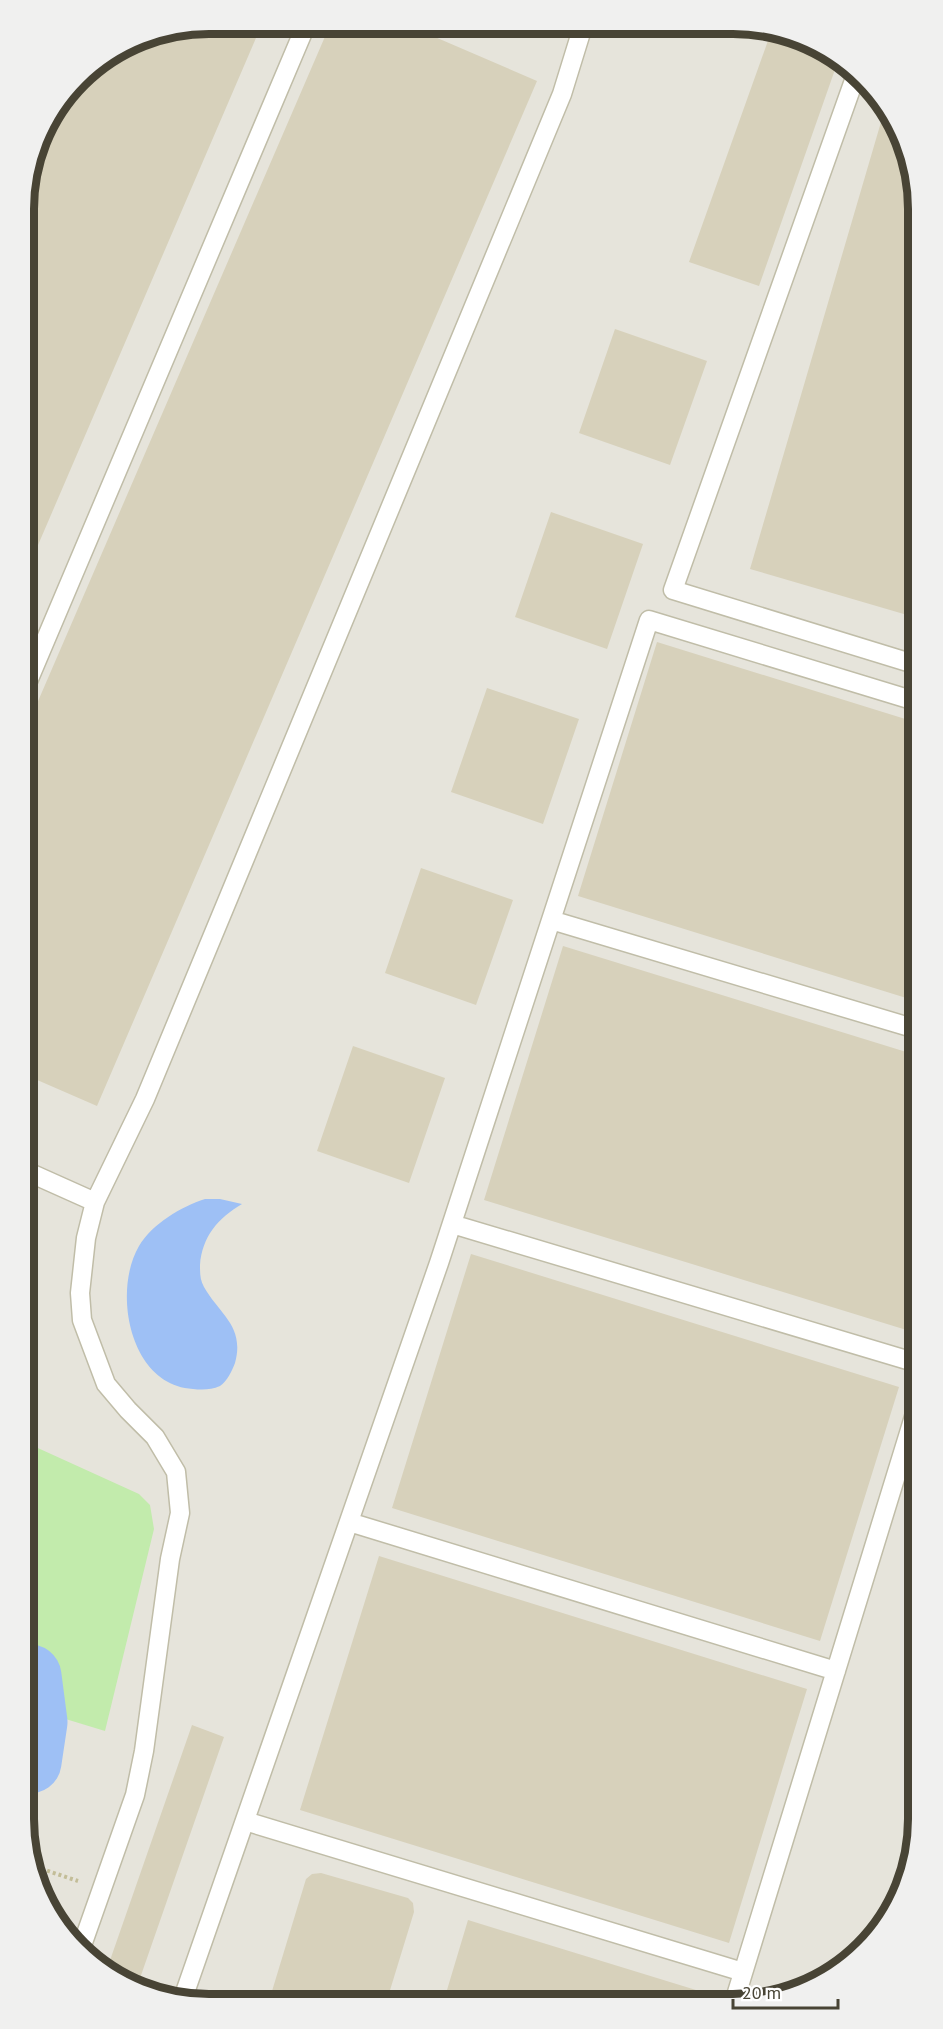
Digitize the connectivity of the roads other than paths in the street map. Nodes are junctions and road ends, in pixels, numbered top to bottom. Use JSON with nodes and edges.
{"nodes":[{"id":1,"x":580,"y":34,"type":"edge"},
{"id":2,"x":302,"y":35,"type":"edge"},
{"id":3,"x":853,"y":82,"type":"edge"},
{"id":4,"x":908,"y":661,"type":"edge"},
{"id":5,"x":35,"y":665,"type":"edge"},
{"id":6,"x":908,"y":699,"type":"edge"},
{"id":7,"x":551,"y":920,"type":"junction"},
{"id":8,"x":908,"y":1027,"type":"edge"},
{"id":9,"x":34,"y":1175,"type":"edge"},
{"id":10,"x":95,"y":1202,"type":"junction"},
{"id":11,"x":452,"y":1224,"type":"junction"},
{"id":12,"x":908,"y":1360,"type":"edge"},
{"id":13,"x":908,"y":1436,"type":"edge"},
{"id":14,"x":349,"y":1522,"type":"junction"},
{"id":15,"x":836,"y":1671,"type":"junction"},
{"id":16,"x":245,"y":1821,"type":"junction"},
{"id":17,"x":83,"y":1940,"type":"edge"},
{"id":18,"x":743,"y":1972,"type":"junction"},
{"id":19,"x":185,"y":1992,"type":"edge"},
{"id":20,"x":737,"y":1994,"type":"edge"}],
"edges":[{"from":1,"to":10,"type":"lane"},
{"from":2,"to":5,"type":"lane"},
{"from":3,"to":4,"type":"lane"},
{"from":6,"to":7,"type":"lane"},
{"from":7,"to":8,"type":"lane"},
{"from":7,"to":11,"type":"lane"},
{"from":9,"to":10,"type":"lane"},
{"from":10,"to":17,"type":"lane"},
{"from":11,"to":12,"type":"lane"},
{"from":11,"to":14,"type":"lane"},
{"from":13,"to":15,"type":"lane"},
{"from":14,"to":15,"type":"lane"},
{"from":14,"to":16,"type":"lane"},
{"from":15,"to":18,"type":"lane"},
{"from":16,"to":18,"type":"lane"},
{"from":16,"to":19,"type":"lane"},
{"from":18,"to":20,"type":"lane"}]}
